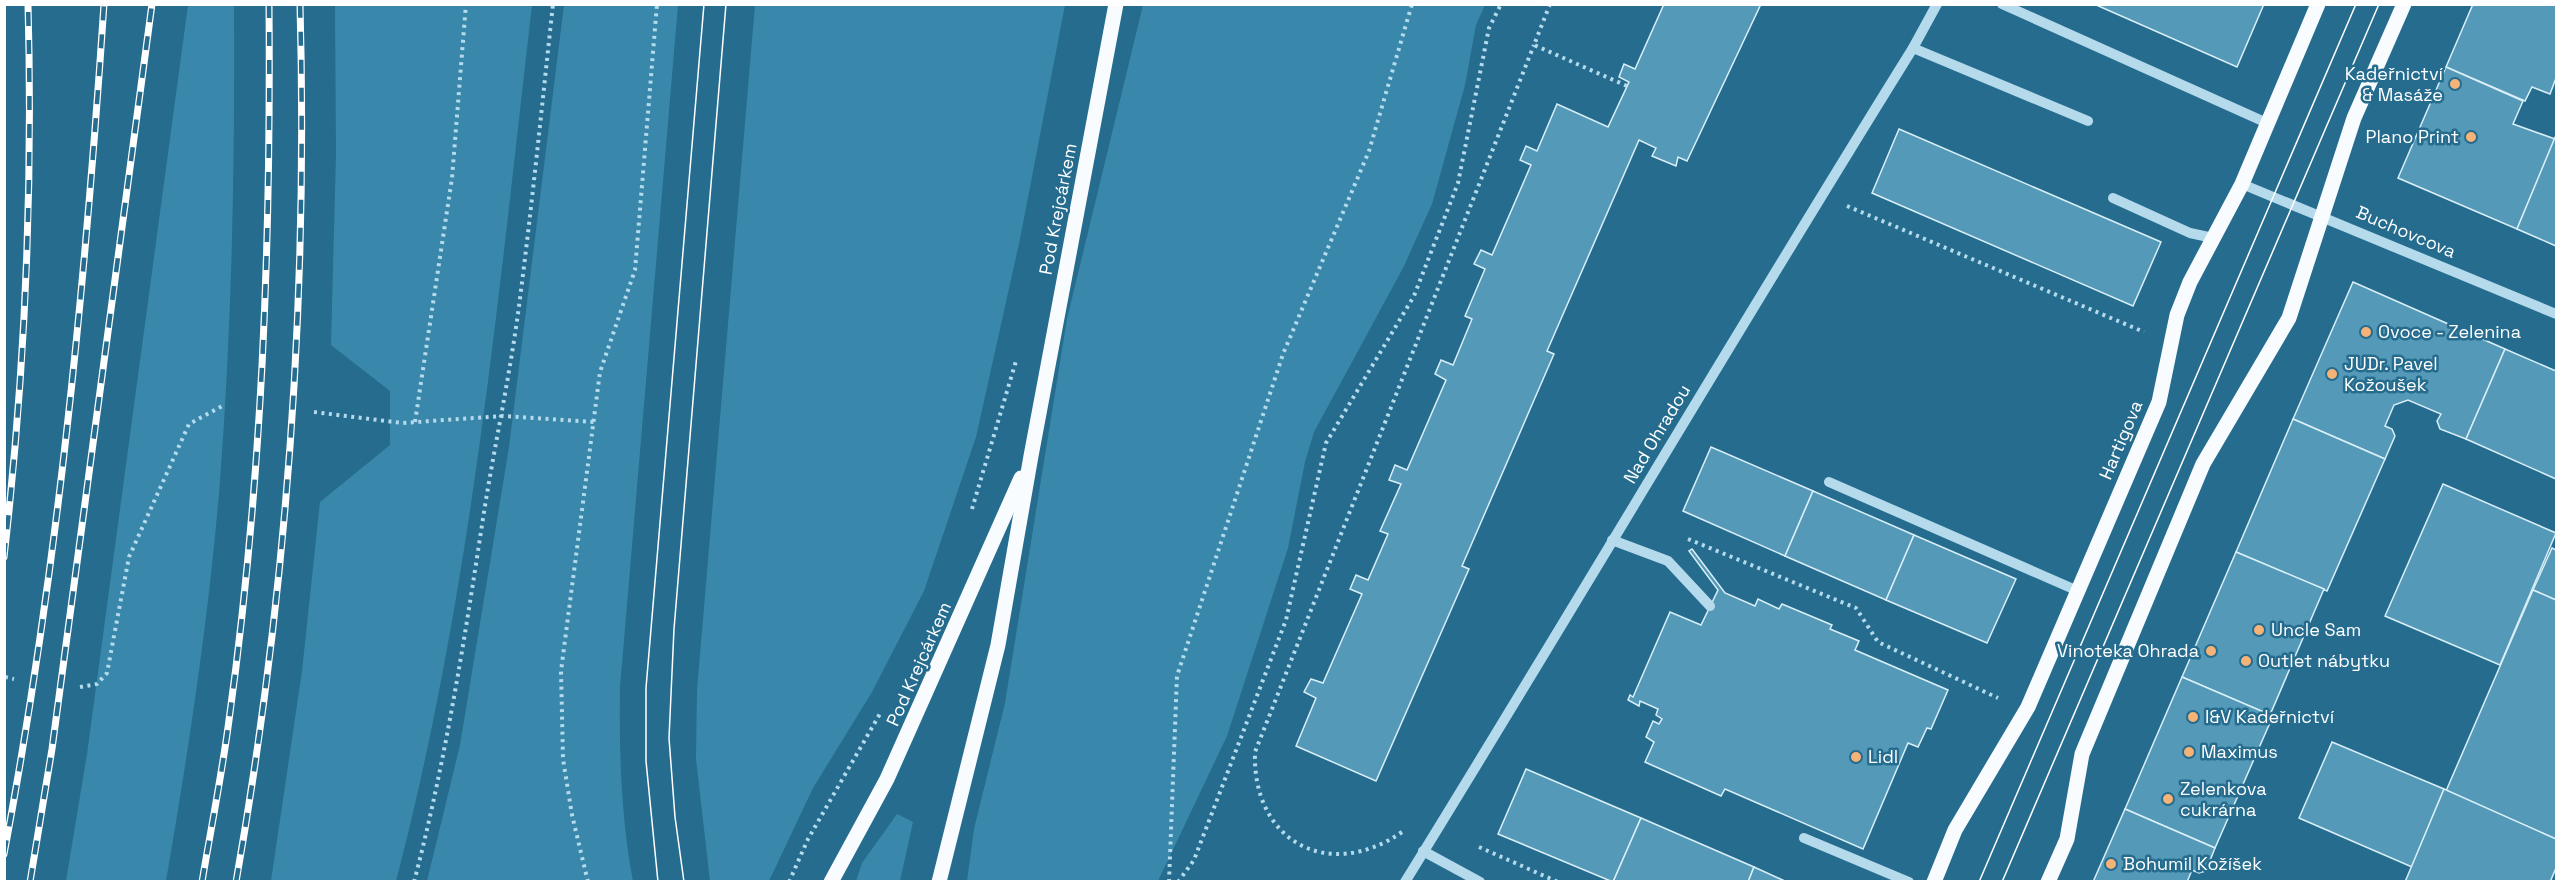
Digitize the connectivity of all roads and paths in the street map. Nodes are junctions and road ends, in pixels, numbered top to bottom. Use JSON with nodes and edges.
{"nodes":[{"id":1,"x":466,"y":4,"type":"edge"},
{"id":2,"x":553,"y":4,"type":"edge"},
{"id":3,"x":657,"y":4,"type":"edge"},
{"id":4,"x":1116,"y":4,"type":"edge"},
{"id":5,"x":1412,"y":4,"type":"edge"},
{"id":6,"x":1501,"y":4,"type":"edge"},
{"id":7,"x":1550,"y":4,"type":"edge"},
{"id":8,"x":1937,"y":4,"type":"edge"},
{"id":9,"x":2002,"y":4,"type":"edge"},
{"id":10,"x":2318,"y":4,"type":"edge"},
{"id":11,"x":2404,"y":4,"type":"edge"},
{"id":12,"x":1534,"y":45,"type":"junction"},
{"id":13,"x":1913,"y":48,"type":"junction"},
{"id":14,"x":1627,"y":86,"type":"dead end"},
{"id":15,"x":2088,"y":121,"type":"dead end"},
{"id":16,"x":2267,"y":123,"type":"junction"},
{"id":17,"x":2242,"y":184,"type":"junction"},
{"id":18,"x":1822,"y":195,"type":"junction"},
{"id":19,"x":2113,"y":198,"type":"dead end"},
{"id":20,"x":2322,"y":215,"type":"junction"},
{"id":21,"x":2213,"y":238,"type":"junction"},
{"id":22,"x":2556,"y":314,"type":"edge"},
{"id":23,"x":2172,"y":343,"type":"junction"},
{"id":24,"x":1016,"y":358,"type":"dead end"},
{"id":25,"x":224,"y":405,"type":"dead end"},
{"id":26,"x":314,"y":412,"type":"dead end"},
{"id":27,"x":503,"y":416,"type":"junction"},
{"id":28,"x":415,"y":422,"type":"junction"},
{"id":29,"x":594,"y":422,"type":"junction"},
{"id":30,"x":1031,"y":456,"type":"junction"},
{"id":31,"x":1829,"y":482,"type":"dead end"},
{"id":32,"x":970,"y":512,"type":"dead end"},
{"id":33,"x":1679,"y":535,"type":"dead end"},
{"id":34,"x":1612,"y":540,"type":"junction"},
{"id":35,"x":2078,"y":591,"type":"junction"},
{"id":36,"x":1710,"y":606,"type":"dead end"},
{"id":37,"x":5,"y":677,"type":"edge"},
{"id":38,"x":15,"y":679,"type":"dead end"},
{"id":39,"x":80,"y":687,"type":"dead end"},
{"id":40,"x":886,"y":703,"type":"dead end"},
{"id":41,"x":2028,"y":707,"type":"junction"},
{"id":42,"x":1440,"y":824,"type":"junction"},
{"id":43,"x":1804,"y":838,"type":"dead end"},
{"id":44,"x":1424,"y":851,"type":"junction"},
{"id":45,"x":414,"y":882,"type":"edge"},
{"id":46,"x":588,"y":882,"type":"edge"},
{"id":47,"x":789,"y":882,"type":"edge"},
{"id":48,"x":831,"y":882,"type":"edge"},
{"id":49,"x":939,"y":882,"type":"edge"},
{"id":50,"x":1169,"y":882,"type":"edge"},
{"id":51,"x":1178,"y":882,"type":"edge"},
{"id":52,"x":1405,"y":882,"type":"edge"},
{"id":53,"x":1480,"y":882,"type":"edge"},
{"id":54,"x":1558,"y":882,"type":"edge"},
{"id":55,"x":1908,"y":882,"type":"edge"},
{"id":56,"x":1934,"y":882,"type":"edge"},
{"id":57,"x":2048,"y":882,"type":"edge"}],
"edges":[{"from":1,"to":28,"type":"path"},
{"from":2,"to":27,"type":"path"},
{"from":3,"to":29,"type":"path"},
{"from":4,"to":30,"type":"main road","name":"Pod Krejcárkem"},
{"from":5,"to":50,"type":"path"},
{"from":6,"to":51,"type":"path"},
{"from":7,"to":12,"type":"path"},
{"from":8,"to":13,"type":"street","name":"Nad Ohradou"},
{"from":9,"to":16,"type":"street"},
{"from":10,"to":16,"type":"main road","name":"Hartigova"},
{"from":11,"to":20,"type":"main road"},
{"from":12,"to":14,"type":"path"},
{"from":12,"to":42,"type":"path"},
{"from":13,"to":15,"type":"street"},
{"from":13,"to":18,"type":"street","name":"Nad Ohradou"},
{"from":16,"to":17,"type":"main road","name":"Hartigova"},
{"from":17,"to":20,"type":"street","name":"Buchovcova"},
{"from":17,"to":21,"type":"main road","name":"Hartigova"},
{"from":18,"to":23,"type":"path"},
{"from":18,"to":34,"type":"street","name":"Nad Ohradou"},
{"from":19,"to":21,"type":"street"},
{"from":20,"to":22,"type":"street","name":"Buchovcova"},
{"from":20,"to":57,"type":"main road"},
{"from":21,"to":23,"type":"main road","name":"Hartigova"},
{"from":23,"to":35,"type":"main road","name":"Hartigova"},
{"from":24,"to":32,"type":"path"},
{"from":25,"to":39,"type":"path"},
{"from":26,"to":28,"type":"path"},
{"from":27,"to":28,"type":"path"},
{"from":27,"to":29,"type":"path"},
{"from":27,"to":45,"type":"path"},
{"from":29,"to":46,"type":"path"},
{"from":30,"to":48,"type":"main road","name":"Pod Krejcárkem"},
{"from":30,"to":49,"type":"main road","name":"Pod Krejcárkem"},
{"from":31,"to":35,"type":"street"},
{"from":33,"to":41,"type":"path"},
{"from":34,"to":36,"type":"street"},
{"from":34,"to":42,"type":"street","name":"Nad Ohradou"},
{"from":35,"to":41,"type":"main road","name":"Hartigova"},
{"from":37,"to":38,"type":"path"},
{"from":40,"to":47,"type":"path"},
{"from":41,"to":56,"type":"main road","name":"Hartigova"},
{"from":42,"to":44,"type":"street","name":"Nad Ohradou"},
{"from":42,"to":54,"type":"path"},
{"from":43,"to":55,"type":"street"},
{"from":44,"to":52,"type":"street","name":"Nad Ohradou"},
{"from":44,"to":53,"type":"street"}]}
